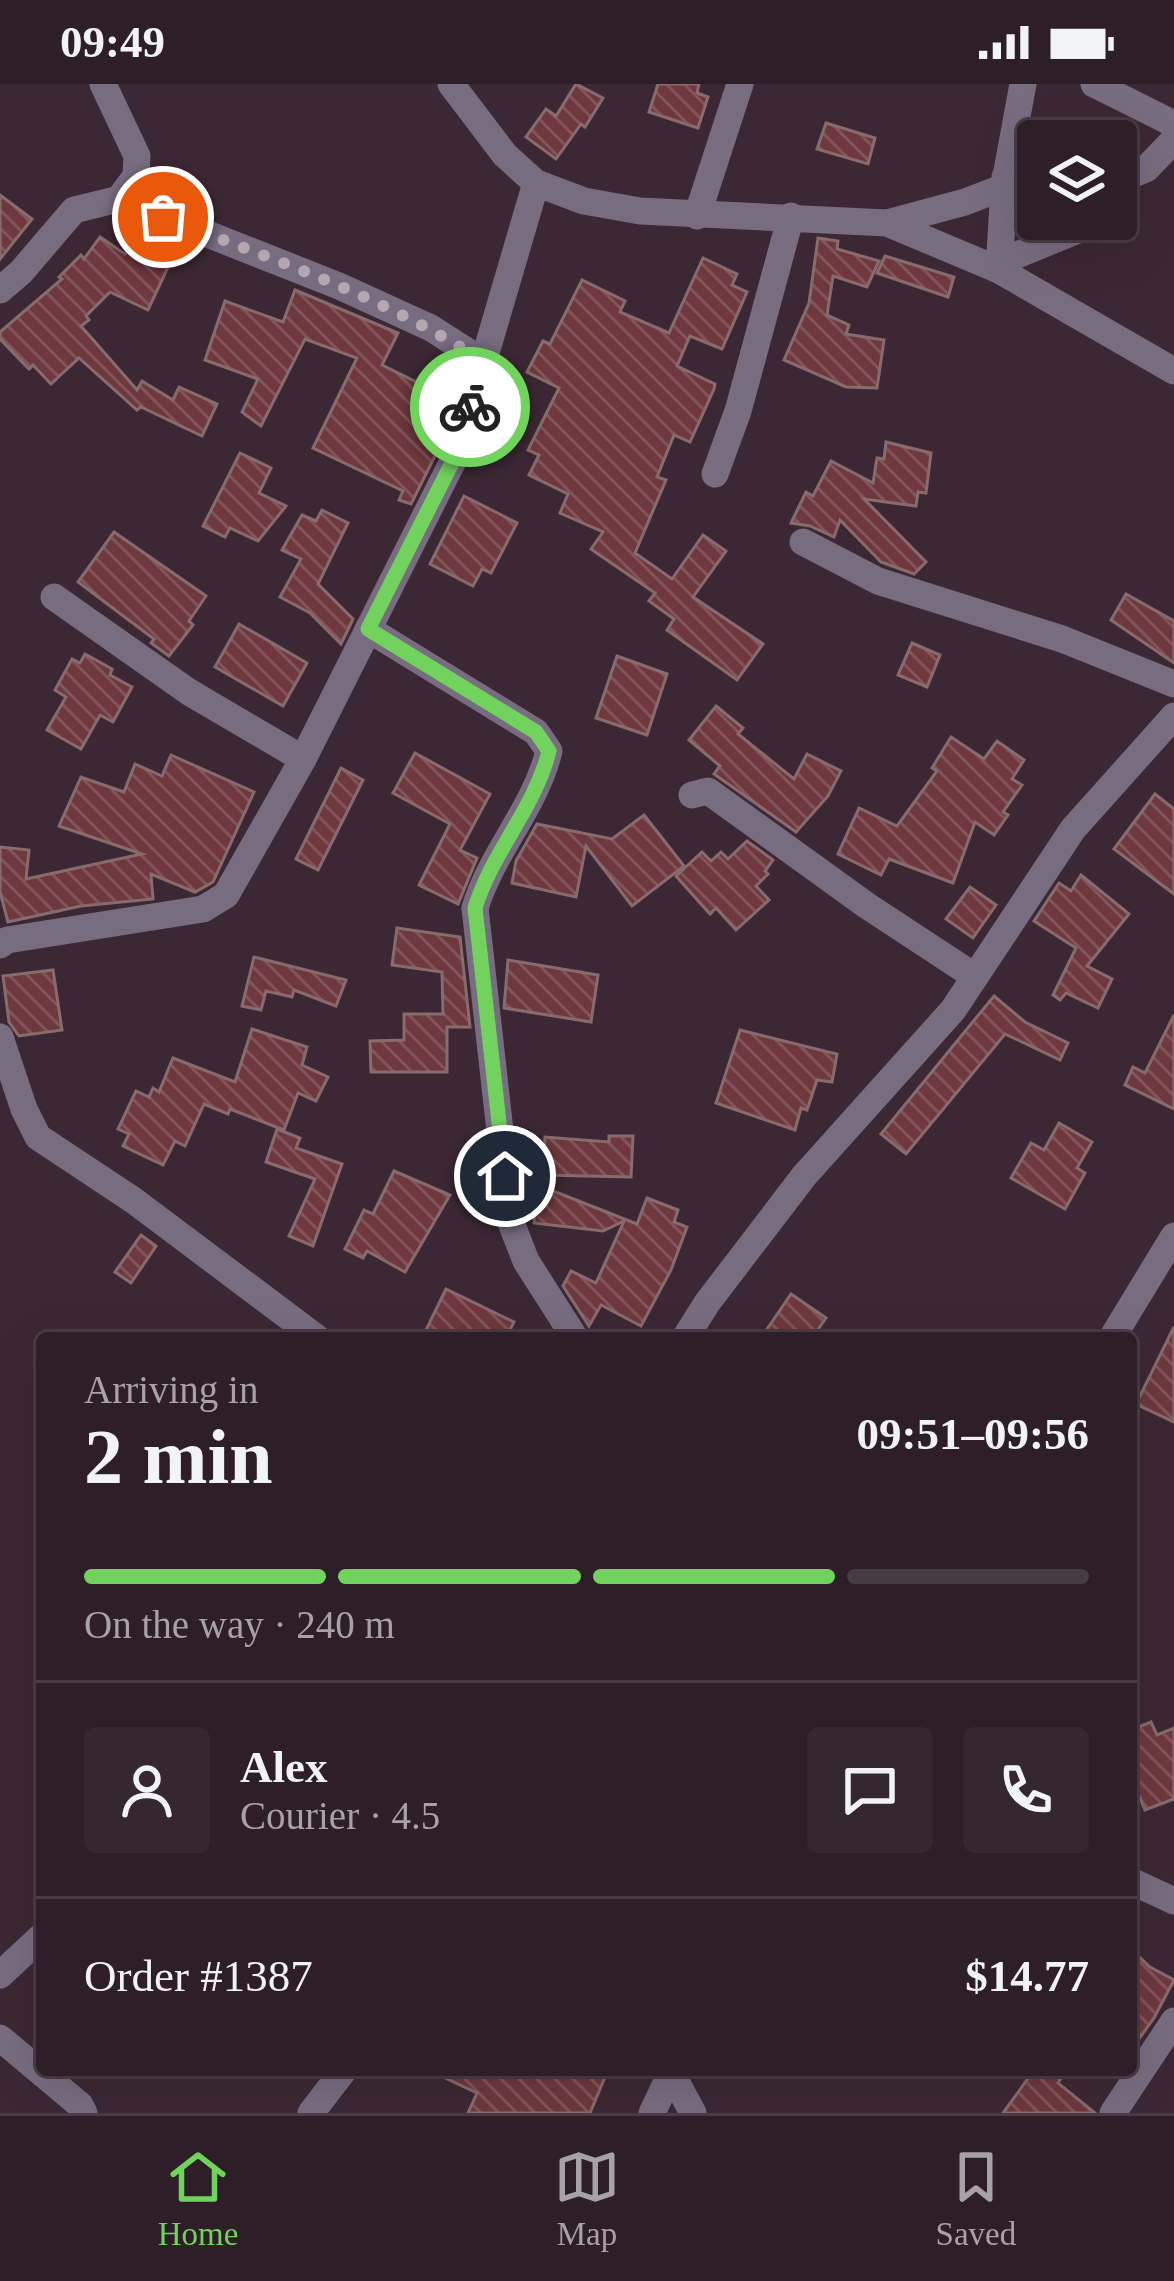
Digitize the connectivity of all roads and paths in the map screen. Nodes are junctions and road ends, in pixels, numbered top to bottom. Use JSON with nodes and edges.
{"nodes":[{"id":1,"x":103,"y":84,"type":"edge"},
{"id":2,"x":451,"y":84,"type":"edge"},
{"id":3,"x":740,"y":84,"type":"edge"},
{"id":4,"x":1023,"y":84,"type":"edge"},
{"id":5,"x":1094,"y":84,"type":"edge"},
{"id":6,"x":1174,"y":124,"type":"edge"},
{"id":7,"x":1174,"y":140,"type":"edge"},
{"id":8,"x":1137,"y":173,"type":"edge"},
{"id":9,"x":1017,"y":181,"type":"edge"},
{"id":10,"x":1005,"y":182,"type":"junction"},
{"id":11,"x":536,"y":183,"type":"junction"},
{"id":12,"x":119,"y":199,"type":"junction"},
{"id":13,"x":697,"y":216,"type":"junction"},
{"id":14,"x":791,"y":216,"type":"junction"},
{"id":15,"x":887,"y":223,"type":"junction"},
{"id":16,"x":1056,"y":240,"type":"edge"},
{"id":17,"x":1000,"y":266,"type":"junction"},
{"id":18,"x":0,"y":290,"type":"edge"},
{"id":19,"x":484,"y":362,"type":"junction"},
{"id":20,"x":1174,"y":370,"type":"edge"},
{"id":21,"x":715,"y":474,"type":"dead end"},
{"id":22,"x":802,"y":542,"type":"dead end"},
{"id":23,"x":54,"y":597,"type":"dead end"},
{"id":24,"x":368,"y":629,"type":"junction"},
{"id":25,"x":1174,"y":684,"type":"edge"},
{"id":26,"x":1174,"y":716,"type":"edge"},
{"id":27,"x":303,"y":758,"type":"junction"},
{"id":28,"x":692,"y":795,"type":"dead end"},
{"id":29,"x":0,"y":945,"type":"edge"},
{"id":30,"x":974,"y":976,"type":"junction"},
{"id":31,"x":0,"y":1037,"type":"edge"},
{"id":32,"x":1174,"y":1237,"type":"edge"},
{"id":33,"x":309,"y":1332,"type":"edge"},
{"id":34,"x":570,"y":1332,"type":"edge"},
{"id":35,"x":689,"y":1332,"type":"edge"},
{"id":36,"x":1116,"y":1332,"type":"edge"},
{"id":37,"x":1137,"y":1884,"type":"edge"},
{"id":38,"x":1174,"y":1901,"type":"edge"},
{"id":39,"x":36,"y":1942,"type":"edge"},
{"id":40,"x":0,"y":1975,"type":"edge"},
{"id":41,"x":1174,"y":2021,"type":"edge"},
{"id":42,"x":0,"y":2038,"type":"edge"},
{"id":43,"x":36,"y":2068,"type":"edge"},
{"id":44,"x":46,"y":2076,"type":"edge"},
{"id":45,"x":339,"y":2076,"type":"edge"},
{"id":46,"x":668,"y":2076,"type":"edge"},
{"id":47,"x":673,"y":2076,"type":"edge"},
{"id":48,"x":84,"y":2113,"type":"edge"},
{"id":49,"x":311,"y":2113,"type":"edge"},
{"id":50,"x":652,"y":2113,"type":"edge"},
{"id":51,"x":693,"y":2113,"type":"edge"},
{"id":52,"x":1113,"y":2113,"type":"edge"}],
"edges":[{"from":1,"to":12,"type":"street"},
{"from":2,"to":11,"type":"street"},
{"from":3,"to":13,"type":"street"},
{"from":4,"to":10,"type":"street"},
{"from":5,"to":6,"type":"street"},
{"from":7,"to":8,"type":"street"},
{"from":9,"to":10,"type":"street"},
{"from":10,"to":15,"type":"street"},
{"from":10,"to":17,"type":"street"},
{"from":11,"to":13,"type":"street"},
{"from":11,"to":19,"type":"street"},
{"from":12,"to":18,"type":"street"},
{"from":12,"to":19,"type":"street"},
{"from":13,"to":14,"type":"street"},
{"from":14,"to":15,"type":"street"},
{"from":14,"to":21,"type":"street"},
{"from":15,"to":17,"type":"street"},
{"from":16,"to":17,"type":"street"},
{"from":17,"to":20,"type":"street"},
{"from":19,"to":24,"type":"street"},
{"from":22,"to":25,"type":"street"},
{"from":23,"to":27,"type":"street"},
{"from":24,"to":27,"type":"street"},
{"from":24,"to":34,"type":"street"},
{"from":26,"to":30,"type":"street"},
{"from":27,"to":29,"type":"street"},
{"from":28,"to":30,"type":"street"},
{"from":30,"to":35,"type":"street"},
{"from":31,"to":33,"type":"street"},
{"from":32,"to":36,"type":"street"},
{"from":37,"to":38,"type":"street"},
{"from":39,"to":40,"type":"street"},
{"from":41,"to":52,"type":"street"},
{"from":42,"to":43,"type":"street"},
{"from":44,"to":48,"type":"street"},
{"from":45,"to":49,"type":"street"},
{"from":46,"to":50,"type":"street"},
{"from":47,"to":51,"type":"street"}]}
